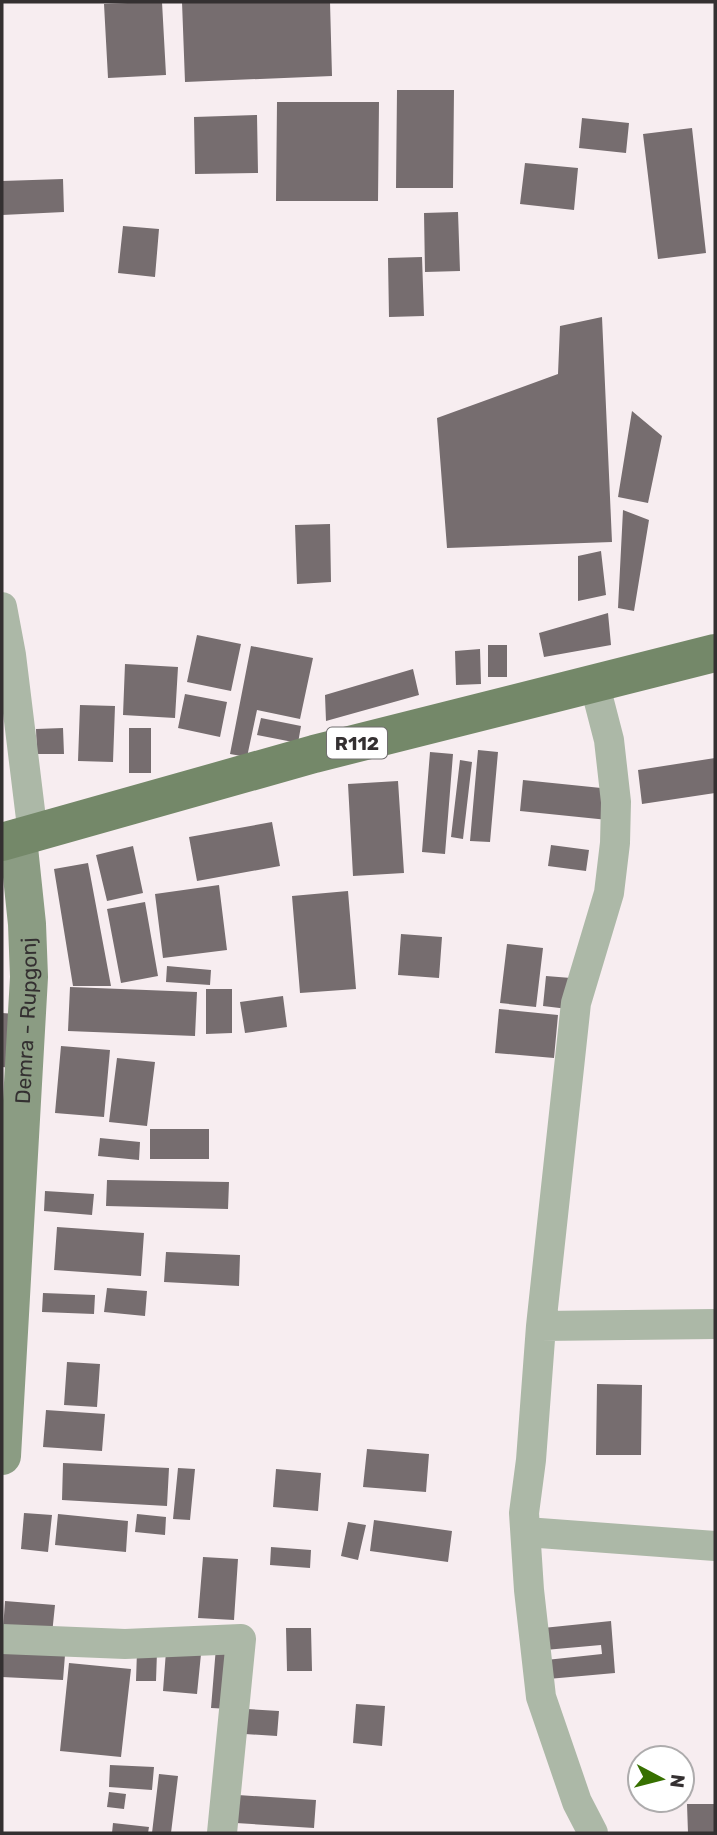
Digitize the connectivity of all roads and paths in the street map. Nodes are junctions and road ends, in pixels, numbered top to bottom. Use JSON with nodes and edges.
{"nodes":[{"id":1,"x":2,"y":607,"type":"edge"},
{"id":2,"x":715,"y":653,"type":"edge"},
{"id":3,"x":594,"y":682,"type":"junction"},
{"id":4,"x":17,"y":838,"type":"edge"},
{"id":5,"x":715,"y":1324,"type":"edge"},
{"id":6,"x":541,"y":1326,"type":"junction"},
{"id":7,"x":2,"y":1456,"type":"edge"},
{"id":8,"x":526,"y":1532,"type":"junction"},
{"id":9,"x":715,"y":1546,"type":"edge"},
{"id":10,"x":2,"y":1639,"type":"edge"},
{"id":11,"x":222,"y":1833,"type":"edge"},
{"id":12,"x":593,"y":1833,"type":"edge"}],
"edges":[{"from":1,"to":4,"type":"street"},
{"from":2,"to":3,"type":"main road","number":"R112"},
{"from":3,"to":4,"type":"main road","number":"R112"},
{"from":3,"to":6,"type":"street"},
{"from":4,"to":7,"type":"street","name":"Demra - Rupgonj"},
{"from":5,"to":6,"type":"street"},
{"from":6,"to":8,"type":"street"},
{"from":8,"to":9,"type":"street"},
{"from":8,"to":12,"type":"street"},
{"from":10,"to":11,"type":"street"}]}
